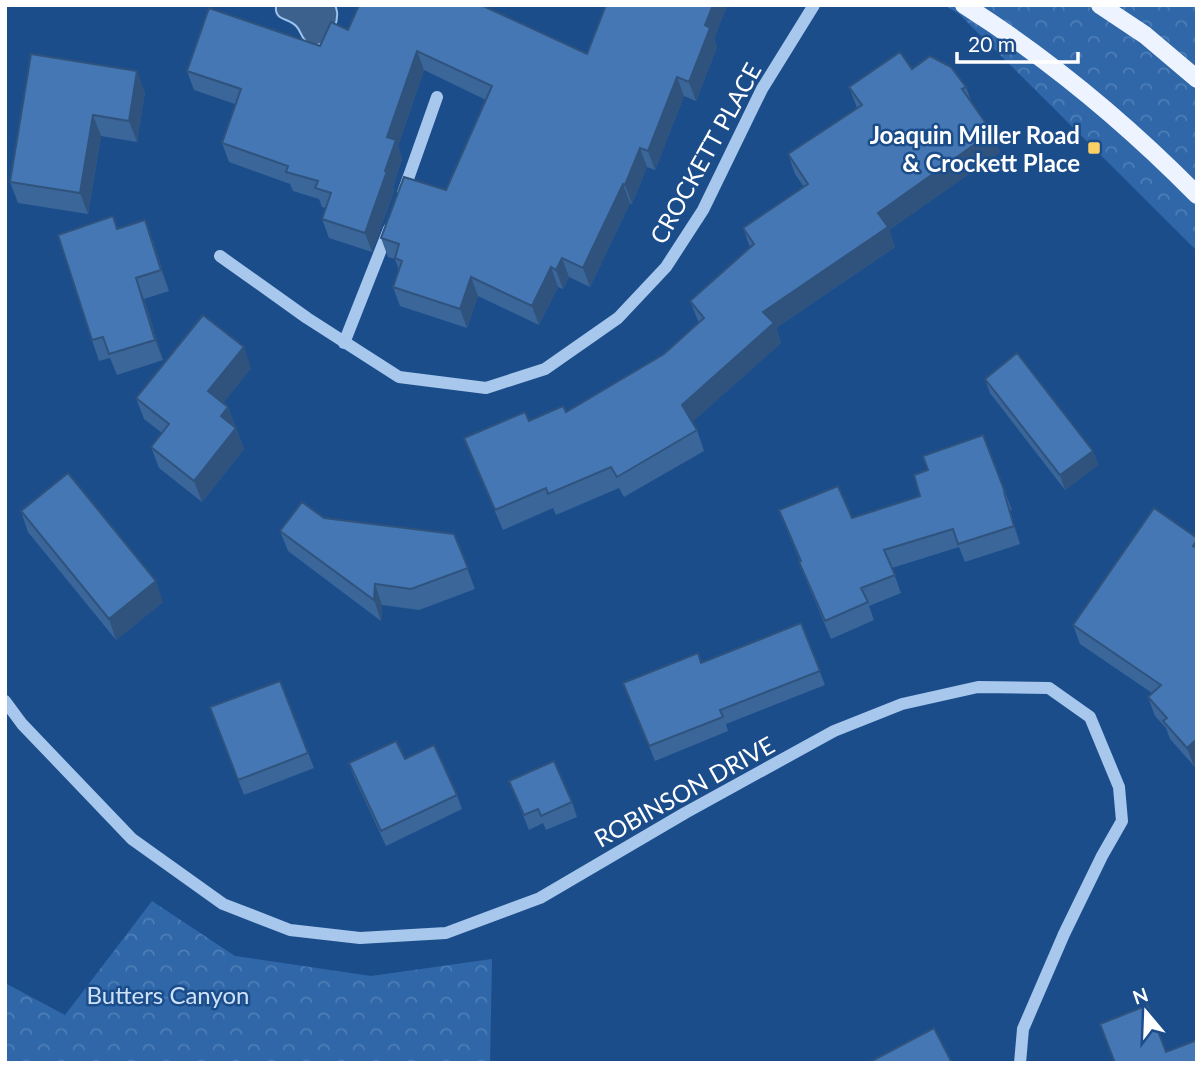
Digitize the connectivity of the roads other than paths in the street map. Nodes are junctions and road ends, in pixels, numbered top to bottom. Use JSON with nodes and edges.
{"nodes":[{"id":1,"x":814,"y":5,"type":"edge"},
{"id":2,"x":964,"y":5,"type":"edge"},
{"id":3,"x":1100,"y":5,"type":"edge"},
{"id":4,"x":1197,"y":79,"type":"edge"},
{"id":5,"x":437,"y":97,"type":"dead end"},
{"id":6,"x":1197,"y":195,"type":"edge"},
{"id":7,"x":400,"y":201,"type":"edge"},
{"id":8,"x":395,"y":214,"type":"edge"},
{"id":9,"x":220,"y":256,"type":"dead end"},
{"id":10,"x":344,"y":343,"type":"junction"},
{"id":11,"x":5,"y":701,"type":"edge"},
{"id":12,"x":1020,"y":1063,"type":"edge"}],
"edges":[{"from":1,"to":10,"type":"street","name":"CROCKETT PLACE"},
{"from":2,"to":6,"type":"main road"},
{"from":3,"to":4,"type":"main road"},
{"from":5,"to":7,"type":"street"},
{"from":8,"to":10,"type":"street"},
{"from":9,"to":10,"type":"street","name":"CROCKETT PLACE"},
{"from":11,"to":12,"type":"street","name":"ROBINSON DRIVE"}]}
